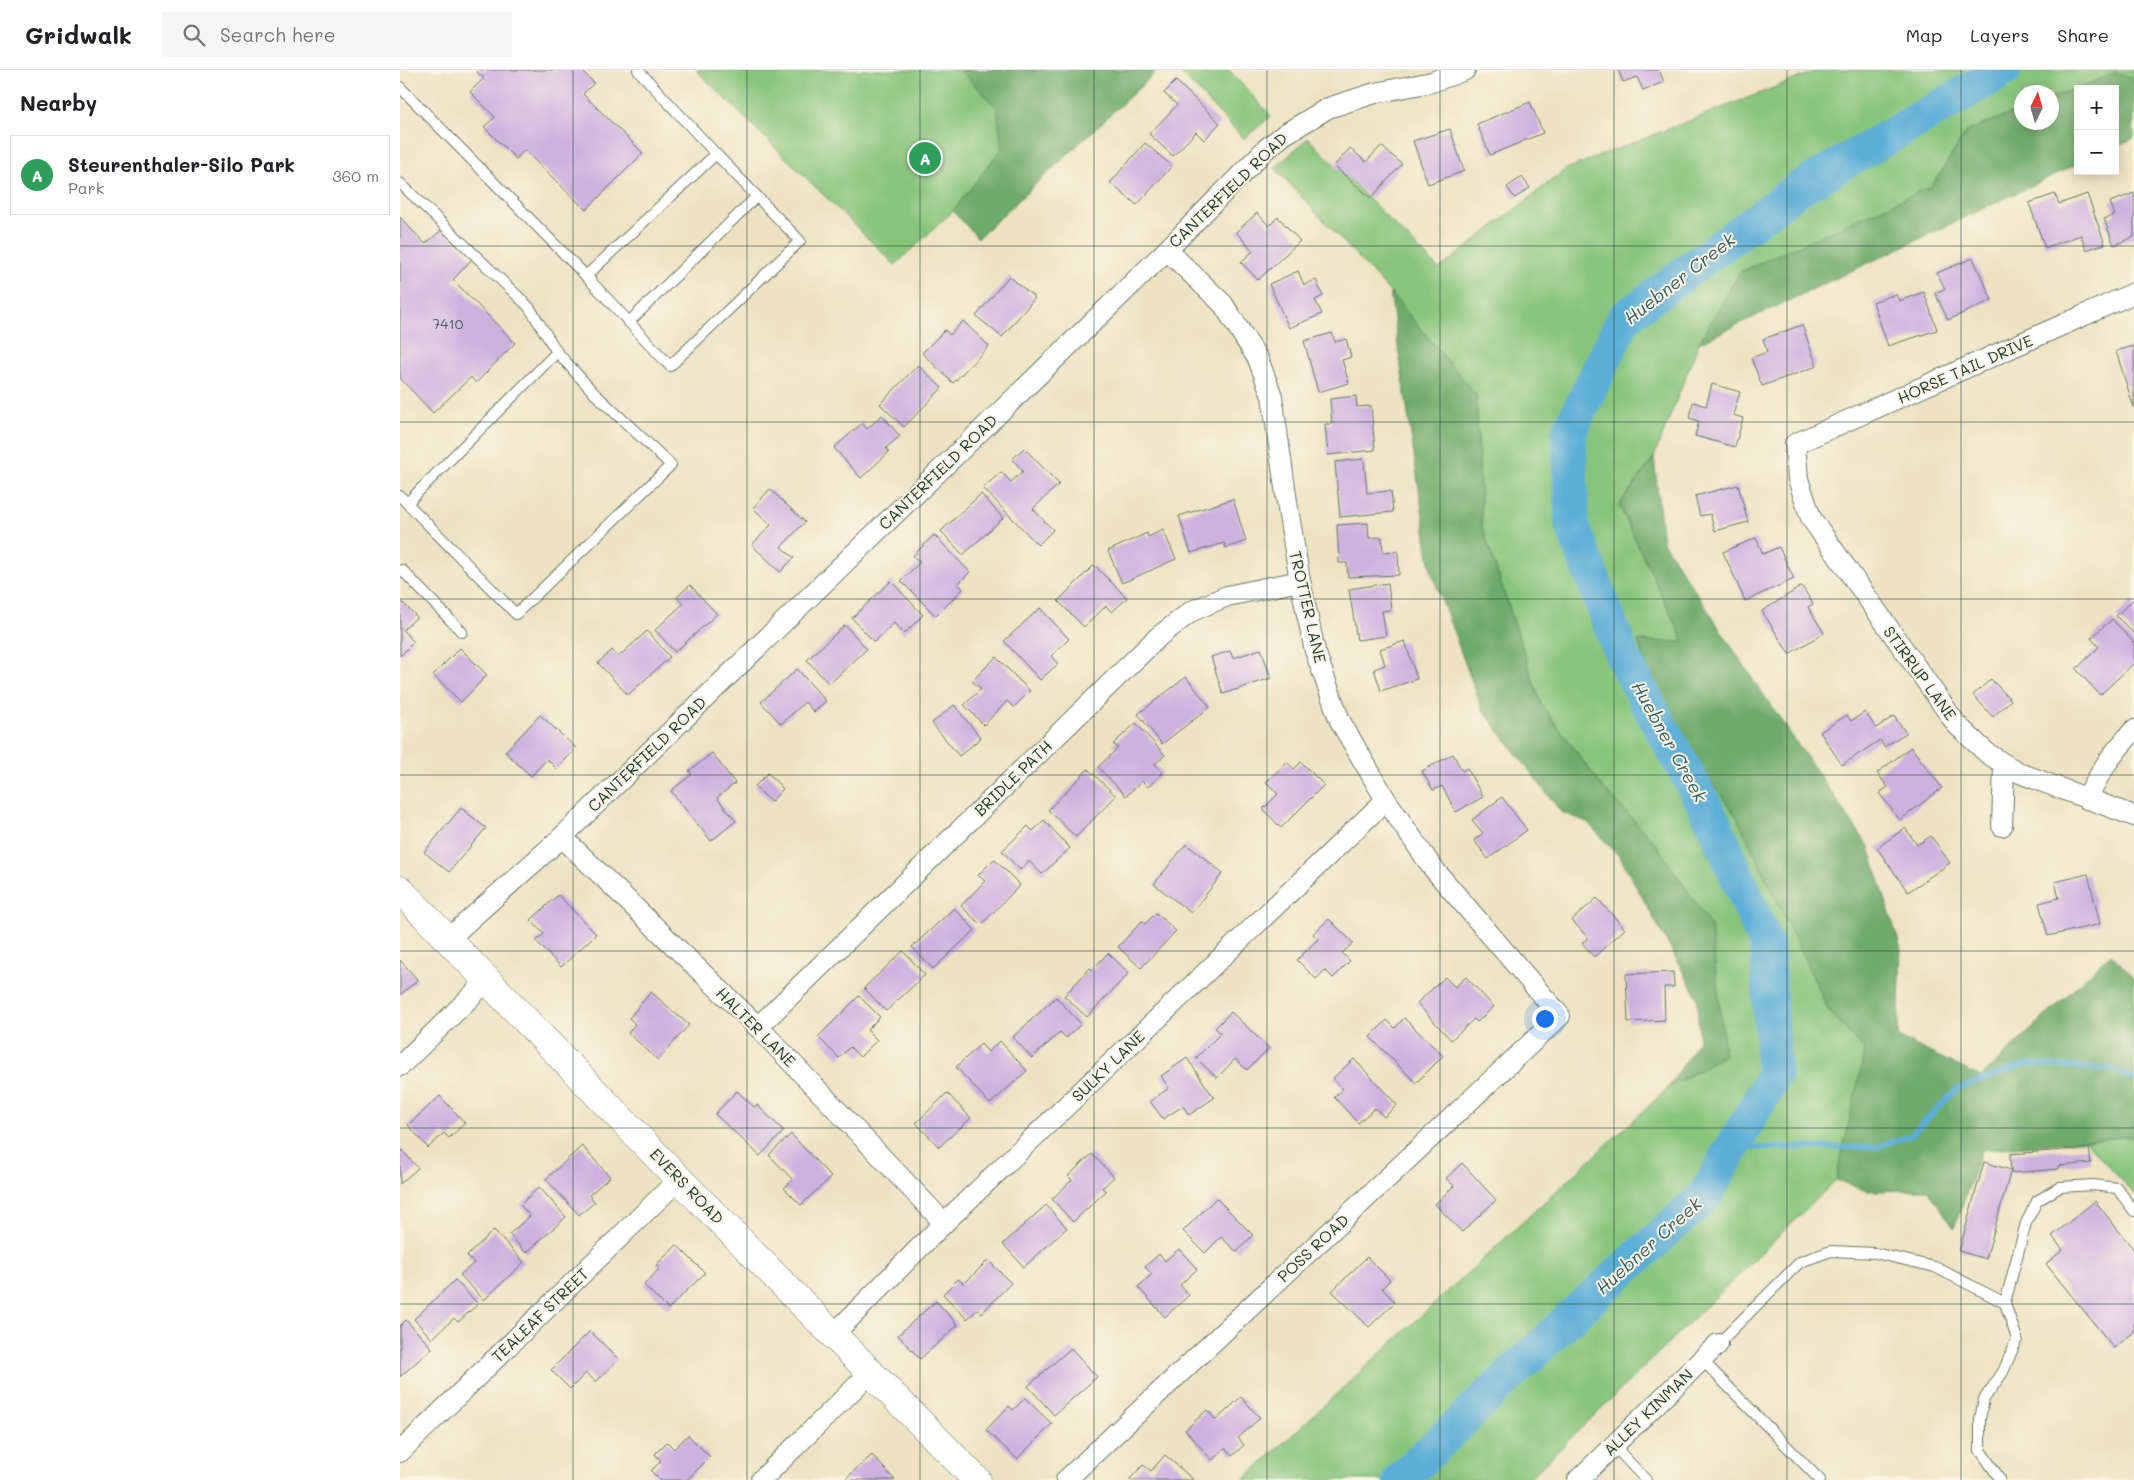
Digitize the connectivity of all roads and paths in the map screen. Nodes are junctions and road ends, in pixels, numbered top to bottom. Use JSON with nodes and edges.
{"nodes":[{"id":1,"x":638,"y":70,"type":"edge"},
{"id":2,"x":1465,"y":70,"type":"edge"},
{"id":3,"x":400,"y":87,"type":"edge"},
{"id":4,"x":716,"y":154,"type":"junction"},
{"id":5,"x":400,"y":183,"type":"edge"},
{"id":6,"x":757,"y":196,"type":"junction"},
{"id":7,"x":1167,"y":250,"type":"junction"},
{"id":8,"x":586,"y":276,"type":"junction"},
{"id":9,"x":2134,"y":293,"type":"edge"},
{"id":10,"x":629,"y":322,"type":"junction"},
{"id":11,"x":557,"y":352,"type":"junction"},
{"id":12,"x":1795,"y":444,"type":"joint"},
{"id":13,"x":404,"y":500,"type":"edge"},
{"id":14,"x":400,"y":570,"type":"edge"},
{"id":15,"x":1300,"y":581,"type":"junction"},
{"id":16,"x":462,"y":632,"type":"dead end"},
{"id":17,"x":2134,"y":730,"type":"edge"},
{"id":18,"x":2004,"y":764,"type":"junction"},
{"id":19,"x":2087,"y":799,"type":"junction"},
{"id":20,"x":1386,"y":800,"type":"junction"},
{"id":21,"x":2134,"y":816,"type":"edge"},
{"id":22,"x":2002,"y":826,"type":"dead end"},
{"id":23,"x":562,"y":837,"type":"junction"},
{"id":24,"x":400,"y":890,"type":"edge"},
{"id":25,"x":448,"y":939,"type":"junction"},
{"id":26,"x":487,"y":981,"type":"junction"},
{"id":27,"x":1560,"y":1016,"type":"joint"},
{"id":28,"x":758,"y":1027,"type":"junction"},
{"id":29,"x":400,"y":1066,"type":"edge"},
{"id":30,"x":679,"y":1179,"type":"junction"},
{"id":31,"x":2134,"y":1211,"type":"edge"},
{"id":32,"x":944,"y":1223,"type":"junction"},
{"id":33,"x":2005,"y":1303,"type":"junction"},
{"id":34,"x":833,"y":1335,"type":"junction"},
{"id":35,"x":1718,"y":1344,"type":"joint"},
{"id":36,"x":1702,"y":1360,"type":"junction"},
{"id":37,"x":871,"y":1372,"type":"junction"},
{"id":38,"x":1614,"y":1446,"type":"junction"},
{"id":39,"x":400,"y":1452,"type":"edge"},
{"id":40,"x":2000,"y":1479,"type":"edge"},
{"id":41,"x":761,"y":1480,"type":"edge"},
{"id":42,"x":977,"y":1480,"type":"edge"},
{"id":43,"x":1066,"y":1480,"type":"edge"},
{"id":44,"x":1578,"y":1480,"type":"edge"},
{"id":45,"x":1646,"y":1480,"type":"edge"},
{"id":46,"x":1820,"y":1480,"type":"edge"}],
"edges":[{"from":1,"to":4,"type":"lane"},
{"from":2,"to":7,"type":"street","name":"CANTERFIELD ROAD"},
{"from":3,"to":8,"type":"lane"},
{"from":4,"to":6,"type":"lane"},
{"from":4,"to":8,"type":"lane"},
{"from":5,"to":11,"type":"lane"},
{"from":6,"to":10,"type":"lane"},
{"from":6,"to":10,"type":"lane"},
{"from":7,"to":15,"type":"street","name":"TROTTER LANE"},
{"from":7,"to":23,"type":"street","name":"CANTERFIELD ROAD"},
{"from":8,"to":10,"type":"lane"},
{"from":9,"to":12,"type":"street","name":"HORSE TAIL DRIVE"},
{"from":11,"to":13,"type":"lane"},
{"from":11,"to":13,"type":"lane"},
{"from":12,"to":18,"type":"street","name":"STIRRUP LANE"},
{"from":14,"to":16,"type":"lane"},
{"from":15,"to":20,"type":"street","name":"TROTTER LANE"},
{"from":15,"to":28,"type":"street","name":"BRIDLE PATH"},
{"from":17,"to":19,"type":"street"},
{"from":18,"to":19,"type":"street","name":"STIRRUP LANE"},
{"from":18,"to":22,"type":"street"},
{"from":19,"to":21,"type":"street","name":"STIRRUP LANE"},
{"from":20,"to":27,"type":"street","name":"TROTTER LANE"},
{"from":20,"to":32,"type":"street","name":"SULKY LANE"},
{"from":23,"to":25,"type":"street","name":"CANTERFIELD ROAD"},
{"from":23,"to":28,"type":"street","name":"HALTER LANE"},
{"from":24,"to":25,"type":"main road","name":"EVERS ROAD"},
{"from":25,"to":26,"type":"main road","name":"EVERS ROAD"},
{"from":26,"to":29,"type":"street"},
{"from":26,"to":30,"type":"main road","name":"EVERS ROAD"},
{"from":27,"to":43,"type":"street","name":"POSS ROAD"},
{"from":28,"to":32,"type":"street","name":"HALTER LANE"},
{"from":30,"to":34,"type":"main road","name":"EVERS ROAD"},
{"from":30,"to":39,"type":"street","name":"TEALEAF STREET"},
{"from":31,"to":33,"type":"lane"},
{"from":32,"to":34,"type":"street","name":"SULKY LANE"},
{"from":33,"to":35,"type":"lane"},
{"from":33,"to":40,"type":"lane"},
{"from":34,"to":37,"type":"main road","name":"EVERS ROAD"},
{"from":35,"to":36,"type":"street","name":"ALLEY KINMAN"},
{"from":36,"to":38,"type":"street","name":"ALLEY KINMAN"},
{"from":36,"to":46,"type":"lane"},
{"from":37,"to":41,"type":"street"},
{"from":37,"to":42,"type":"main road","name":"EVERS ROAD"},
{"from":38,"to":44,"type":"street","name":"ALLEY KINMAN"},
{"from":38,"to":45,"type":"lane"}]}
